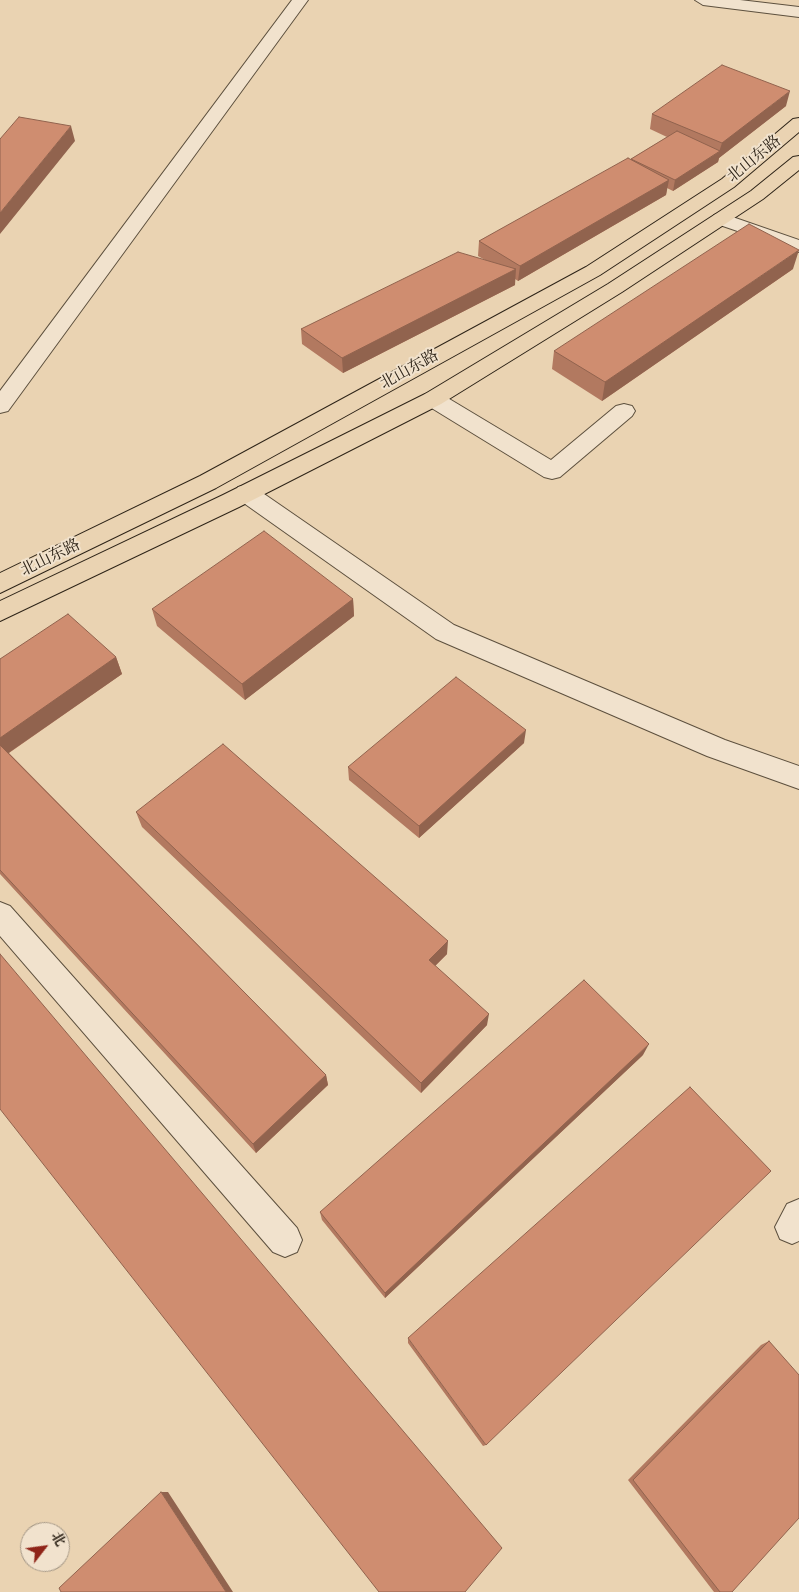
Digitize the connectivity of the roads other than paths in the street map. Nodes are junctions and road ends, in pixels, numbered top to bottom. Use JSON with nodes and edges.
{"nodes":[{"id":1,"x":300,"y":0,"type":"edge"},
{"id":2,"x":703,"y":0,"type":"edge"},
{"id":3,"x":799,"y":12,"type":"edge"},
{"id":4,"x":799,"y":123,"type":"edge"},
{"id":5,"x":799,"y":161,"type":"edge"},
{"id":6,"x":721,"y":219,"type":"junction"},
{"id":7,"x":799,"y":246,"type":"edge"},
{"id":8,"x":432,"y":398,"type":"junction"},
{"id":9,"x":0,"y":406,"type":"edge"},
{"id":10,"x":624,"y":411,"type":"dead end"},
{"id":11,"x":246,"y":493,"type":"junction"},
{"id":12,"x":0,"y":584,"type":"edge"},
{"id":13,"x":0,"y":612,"type":"edge"},
{"id":14,"x":799,"y":778,"type":"edge"},
{"id":15,"x":0,"y":915,"type":"edge"},
{"id":16,"x":286,"y":1240,"type":"dead end"}],
"edges":[{"from":1,"to":9,"type":"street"},
{"from":2,"to":3,"type":"street"},
{"from":4,"to":12,"type":"main road","name":"北山东路"},
{"from":5,"to":6,"type":"main road","name":"北山东路"},
{"from":6,"to":7,"type":"street"},
{"from":6,"to":8,"type":"main road","name":"北山东路"},
{"from":8,"to":10,"type":"street"},
{"from":8,"to":11,"type":"main road","name":"北山东路"},
{"from":11,"to":13,"type":"main road","name":"北山东路"},
{"from":11,"to":14,"type":"street"},
{"from":15,"to":16,"type":"street"}]}
